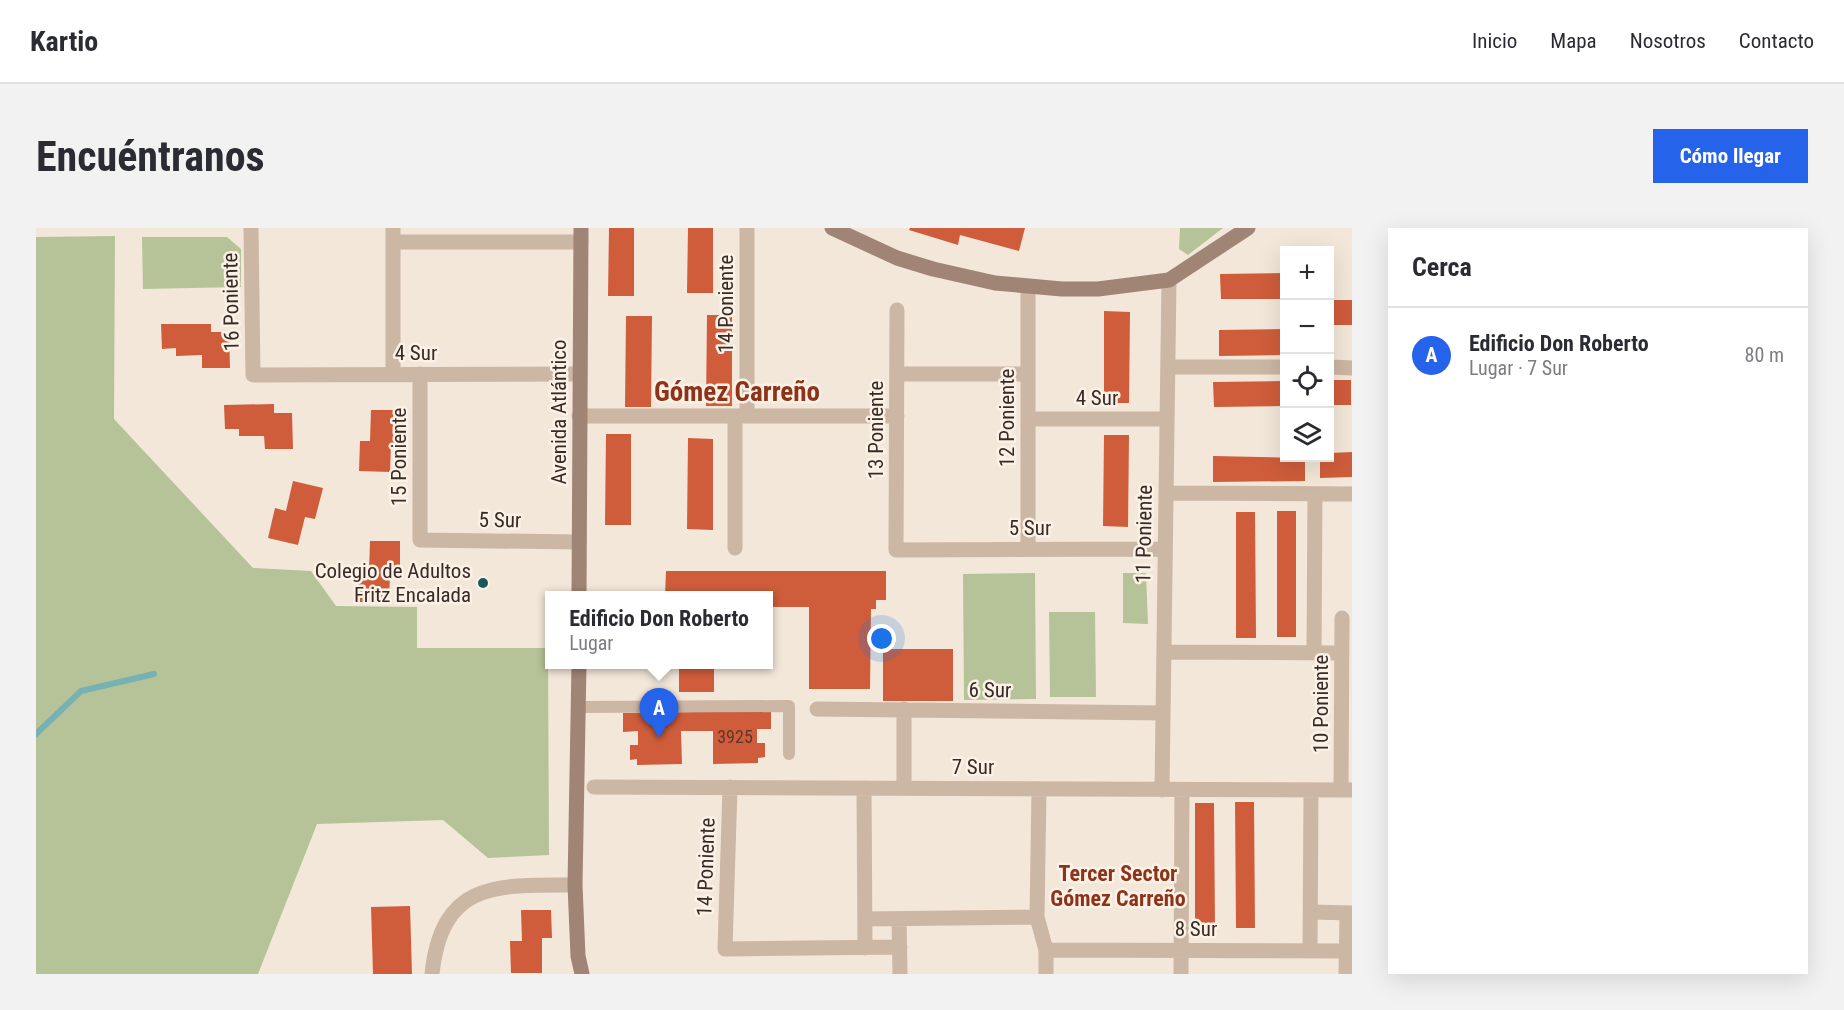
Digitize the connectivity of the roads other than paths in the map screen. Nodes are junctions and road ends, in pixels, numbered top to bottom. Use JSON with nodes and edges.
{"nodes":[{"id":1,"x":251,"y":228,"type":"edge"},
{"id":2,"x":747,"y":228,"type":"edge"},
{"id":3,"x":1248,"y":228,"type":"edge"},
{"id":4,"x":837,"y":229,"type":"edge"},
{"id":5,"x":393,"y":235,"type":"edge"},
{"id":6,"x":426,"y":235,"type":"edge"},
{"id":7,"x":581,"y":235,"type":"edge"},
{"id":8,"x":1169,"y":280,"type":"junction"},
{"id":9,"x":1028,"y":287,"type":"junction"},
{"id":10,"x":897,"y":310,"type":"dead end"},
{"id":11,"x":1168,"y":366,"type":"junction"},
{"id":12,"x":1280,"y":367,"type":"edge"},
{"id":13,"x":1334,"y":368,"type":"edge"},
{"id":14,"x":1352,"y":368,"type":"edge"},
{"id":15,"x":393,"y":374,"type":"junction"},
{"id":16,"x":420,"y":374,"type":"junction"},
{"id":17,"x":580,"y":374,"type":"junction"},
{"id":18,"x":897,"y":374,"type":"junction"},
{"id":19,"x":1028,"y":374,"type":"junction"},
{"id":20,"x":253,"y":375,"type":"joint"},
{"id":21,"x":579,"y":416,"type":"junction"},
{"id":22,"x":741,"y":416,"type":"junction"},
{"id":23,"x":897,"y":416,"type":"junction"},
{"id":24,"x":1028,"y":419,"type":"junction"},
{"id":25,"x":1166,"y":419,"type":"junction"},
{"id":26,"x":1166,"y":493,"type":"junction"},
{"id":27,"x":1315,"y":494,"type":"junction"},
{"id":28,"x":1352,"y":494,"type":"edge"},
{"id":29,"x":420,"y":540,"type":"joint"},
{"id":30,"x":579,"y":542,"type":"junction"},
{"id":31,"x":735,"y":548,"type":"dead end"},
{"id":32,"x":896,"y":549,"type":"joint"},
{"id":33,"x":1028,"y":549,"type":"junction"},
{"id":34,"x":1165,"y":549,"type":"junction"},
{"id":35,"x":579,"y":591,"type":"edge"},
{"id":36,"x":1314,"y":618,"type":"junction"},
{"id":37,"x":1347,"y":618,"type":"edge"},
{"id":38,"x":1164,"y":652,"type":"junction"},
{"id":39,"x":1314,"y":653,"type":"junction"},
{"id":40,"x":1342,"y":653,"type":"junction"},
{"id":41,"x":579,"y":669,"type":"edge"},
{"id":42,"x":579,"y":707,"type":"junction"},
{"id":43,"x":817,"y":709,"type":"dead end"},
{"id":44,"x":904,"y":710,"type":"junction"},
{"id":45,"x":1163,"y":713,"type":"junction"},
{"id":46,"x":789,"y":754,"type":"dead end"},
{"id":47,"x":594,"y":787,"type":"dead end"},
{"id":48,"x":730,"y":787,"type":"junction"},
{"id":49,"x":864,"y":788,"type":"junction"},
{"id":50,"x":904,"y":788,"type":"junction"},
{"id":51,"x":1038,"y":789,"type":"junction"},
{"id":52,"x":1162,"y":790,"type":"junction"},
{"id":53,"x":1182,"y":790,"type":"junction"},
{"id":54,"x":1311,"y":790,"type":"junction"},
{"id":55,"x":1347,"y":790,"type":"edge"},
{"id":56,"x":575,"y":885,"type":"junction"},
{"id":57,"x":1311,"y":912,"type":"junction"},
{"id":58,"x":1349,"y":913,"type":"edge"},
{"id":59,"x":1037,"y":917,"type":"junction"},
{"id":60,"x":865,"y":919,"type":"junction"},
{"id":61,"x":899,"y":919,"type":"junction"},
{"id":62,"x":900,"y":947,"type":"junction"},
{"id":63,"x":865,"y":948,"type":"junction"},
{"id":64,"x":1046,"y":950,"type":"junction"},
{"id":65,"x":1181,"y":950,"type":"junction"},
{"id":66,"x":1310,"y":950,"type":"junction"},
{"id":67,"x":1347,"y":951,"type":"junction"},
{"id":68,"x":432,"y":974,"type":"edge"},
{"id":69,"x":582,"y":974,"type":"edge"},
{"id":70,"x":900,"y":974,"type":"edge"},
{"id":71,"x":1046,"y":974,"type":"edge"},
{"id":72,"x":1181,"y":974,"type":"edge"},
{"id":73,"x":1347,"y":974,"type":"edge"}],
"edges":[{"from":1,"to":20,"type":"street","name":"16 Poniente"},
{"from":2,"to":22,"type":"street","name":"14 Poniente"},
{"from":3,"to":8,"type":"street"},
{"from":4,"to":9,"type":"street"},
{"from":5,"to":6,"type":"street"},
{"from":5,"to":15,"type":"street"},
{"from":6,"to":7,"type":"street"},
{"from":7,"to":17,"type":"street","name":"Avenida Atlántico"},
{"from":8,"to":9,"type":"street"},
{"from":8,"to":11,"type":"street","name":"11 Poniente"},
{"from":9,"to":19,"type":"street","name":"12 Poniente"},
{"from":10,"to":18,"type":"street","name":"13 Poniente"},
{"from":11,"to":12,"type":"street"},
{"from":11,"to":25,"type":"street","name":"11 Poniente"},
{"from":13,"to":14,"type":"street"},
{"from":15,"to":16,"type":"street","name":"4 Sur"},
{"from":15,"to":20,"type":"street","name":"4 Sur"},
{"from":16,"to":17,"type":"street","name":"4 Sur"},
{"from":16,"to":29,"type":"street","name":"15 Poniente"},
{"from":17,"to":21,"type":"street","name":"Avenida Atlántico"},
{"from":18,"to":19,"type":"street"},
{"from":18,"to":23,"type":"street","name":"13 Poniente"},
{"from":19,"to":24,"type":"street","name":"12 Poniente"},
{"from":21,"to":22,"type":"street"},
{"from":21,"to":30,"type":"street","name":"Avenida Atlántico"},
{"from":22,"to":23,"type":"street"},
{"from":22,"to":31,"type":"street","name":"14 Poniente"},
{"from":23,"to":32,"type":"street","name":"13 Poniente"},
{"from":24,"to":25,"type":"street","name":"4 Sur"},
{"from":24,"to":33,"type":"street","name":"12 Poniente"},
{"from":25,"to":26,"type":"street","name":"11 Poniente"},
{"from":26,"to":27,"type":"street"},
{"from":26,"to":34,"type":"street","name":"11 Poniente"},
{"from":27,"to":28,"type":"street"},
{"from":27,"to":36,"type":"street","name":"10 Poniente"},
{"from":29,"to":30,"type":"street","name":"5 Sur"},
{"from":30,"to":35,"type":"street","name":"Avenida Atlántico"},
{"from":32,"to":33,"type":"street","name":"5 Sur"},
{"from":33,"to":34,"type":"street","name":"5 Sur"},
{"from":34,"to":38,"type":"street","name":"11 Poniente"},
{"from":36,"to":37,"type":"street"},
{"from":36,"to":39,"type":"street","name":"10 Poniente"},
{"from":37,"to":40,"type":"street","name":"10 Poniente"},
{"from":38,"to":39,"type":"street"},
{"from":38,"to":45,"type":"street","name":"11 Poniente"},
{"from":39,"to":40,"type":"street"},
{"from":40,"to":55,"type":"street","name":"10 Poniente"},
{"from":41,"to":42,"type":"street"},
{"from":42,"to":46,"type":"lane"},
{"from":42,"to":56,"type":"street"},
{"from":43,"to":44,"type":"street","name":"6 Sur"},
{"from":44,"to":45,"type":"street","name":"6 Sur"},
{"from":44,"to":50,"type":"street"},
{"from":45,"to":52,"type":"street","name":"11 Poniente"},
{"from":47,"to":48,"type":"street","name":"7 Sur"},
{"from":48,"to":49,"type":"street","name":"7 Sur"},
{"from":48,"to":63,"type":"street","name":"14 Poniente"},
{"from":49,"to":50,"type":"street","name":"7 Sur"},
{"from":49,"to":60,"type":"street"},
{"from":50,"to":51,"type":"street","name":"7 Sur"},
{"from":51,"to":52,"type":"street","name":"7 Sur"},
{"from":51,"to":59,"type":"street"},
{"from":52,"to":53,"type":"street","name":"7 Sur"},
{"from":53,"to":54,"type":"street","name":"7 Sur"},
{"from":53,"to":65,"type":"street"},
{"from":54,"to":55,"type":"street","name":"7 Sur"},
{"from":54,"to":57,"type":"street"},
{"from":56,"to":68,"type":"street"},
{"from":56,"to":69,"type":"street"},
{"from":57,"to":58,"type":"street"},
{"from":57,"to":66,"type":"street"},
{"from":58,"to":67,"type":"street"},
{"from":59,"to":61,"type":"street"},
{"from":59,"to":64,"type":"street"},
{"from":60,"to":61,"type":"street"},
{"from":60,"to":63,"type":"street"},
{"from":61,"to":62,"type":"street"},
{"from":62,"to":63,"type":"street"},
{"from":62,"to":70,"type":"street"},
{"from":64,"to":65,"type":"street","name":"8 Sur"},
{"from":64,"to":71,"type":"street"},
{"from":65,"to":66,"type":"street","name":"8 Sur"},
{"from":65,"to":72,"type":"street"},
{"from":66,"to":67,"type":"street","name":"8 Sur"},
{"from":67,"to":73,"type":"street"}]}
